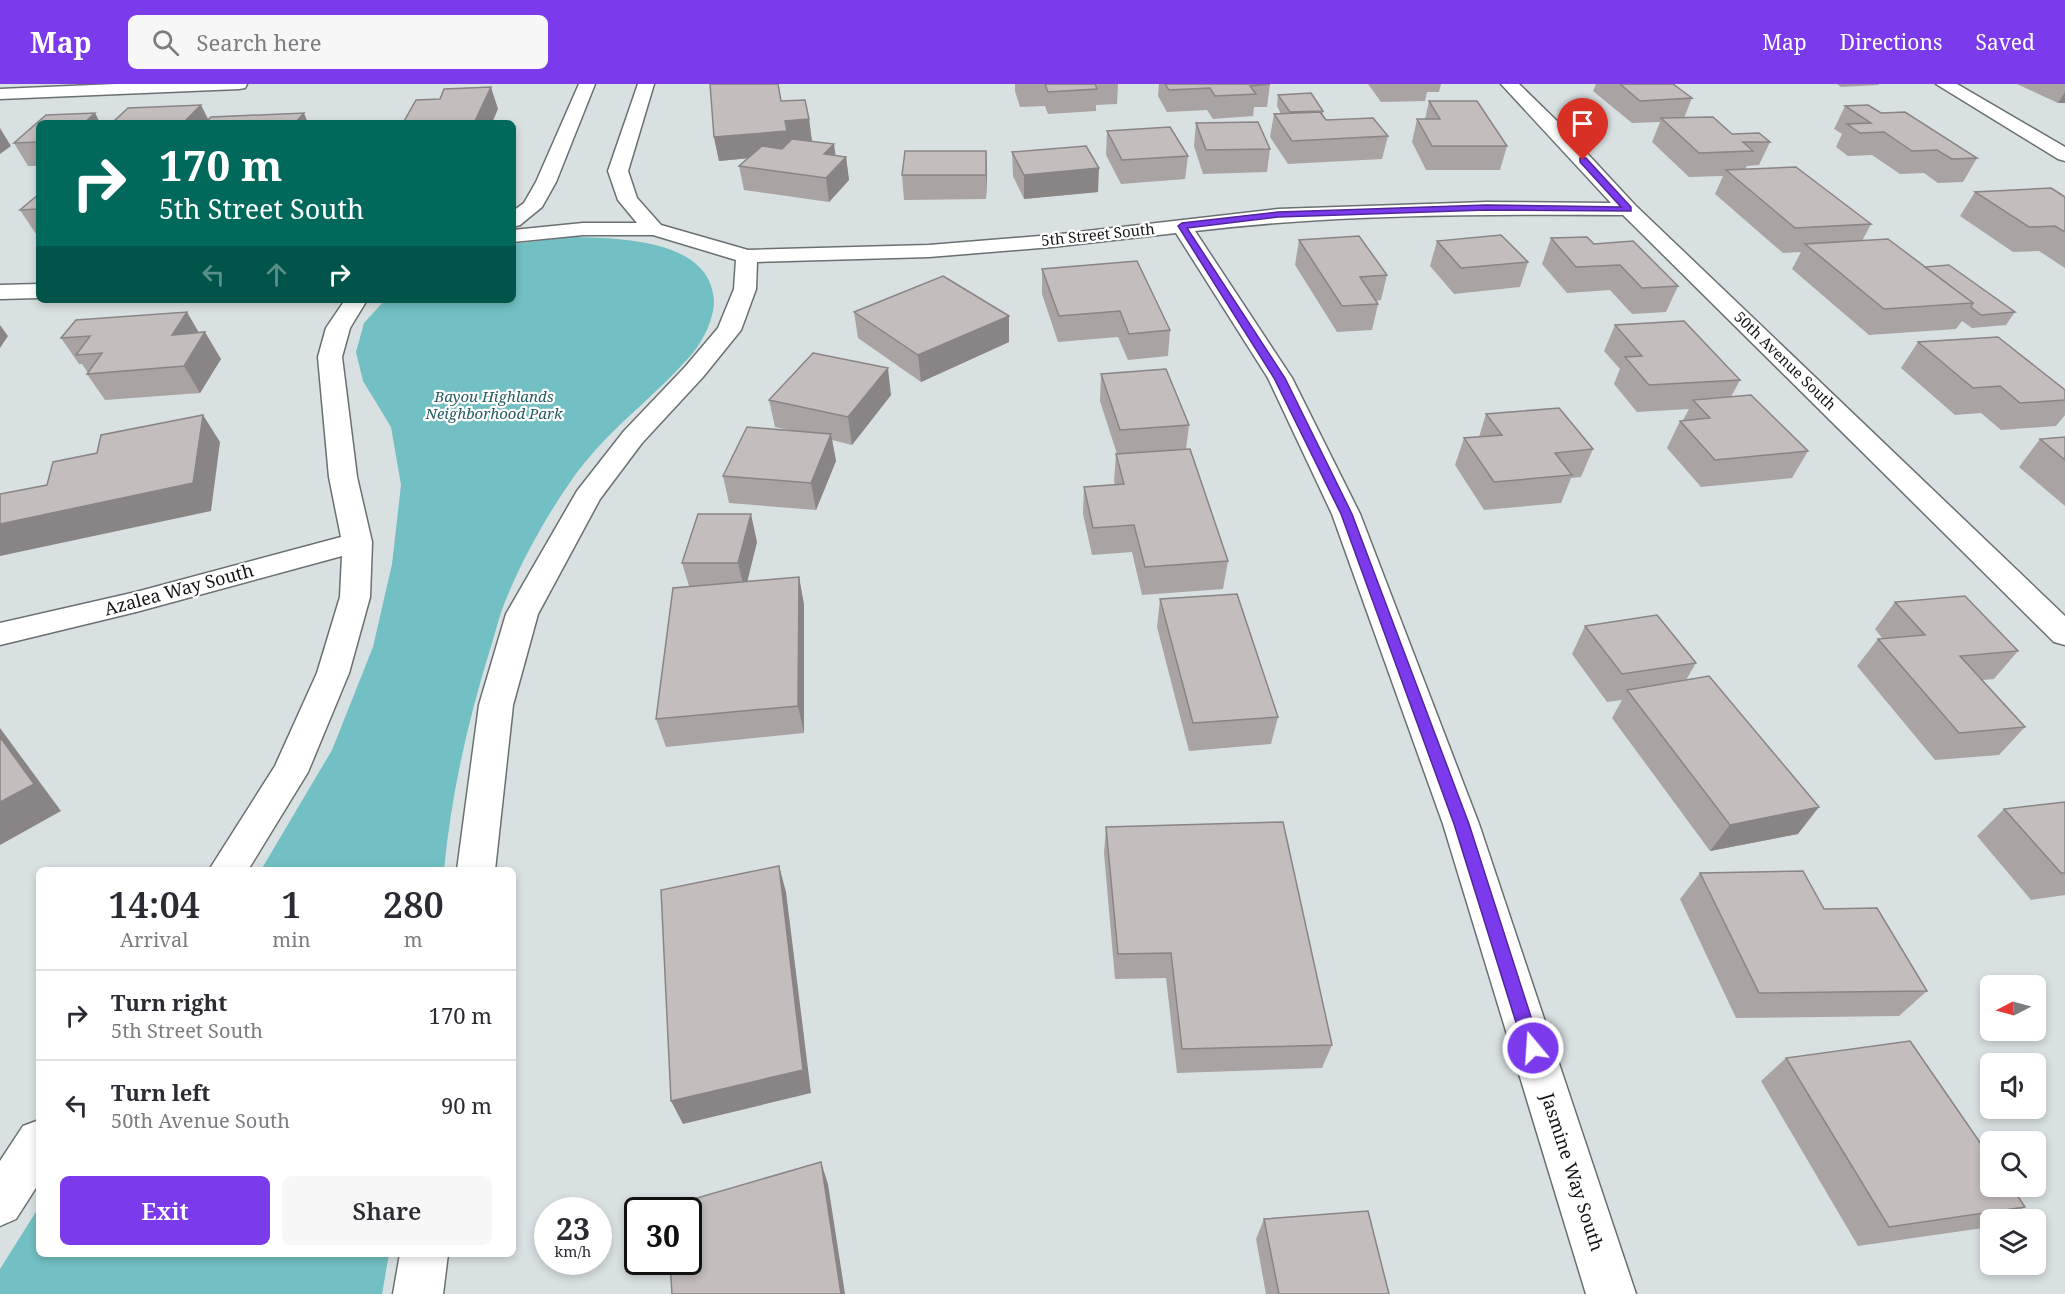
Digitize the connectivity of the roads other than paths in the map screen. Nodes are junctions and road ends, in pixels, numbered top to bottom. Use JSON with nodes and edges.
{"nodes":[{"id":1,"x":239,"y":84,"type":"edge"},
{"id":2,"x":587,"y":84,"type":"edge"},
{"id":3,"x":646,"y":84,"type":"edge"},
{"id":4,"x":1509,"y":84,"type":"edge"},
{"id":5,"x":1944,"y":84,"type":"edge"},
{"id":6,"x":0,"y":94,"type":"edge"},
{"id":7,"x":2065,"y":155,"type":"edge"},
{"id":8,"x":1628,"y":209,"type":"junction"},
{"id":9,"x":516,"y":219,"type":"edge"},
{"id":10,"x":1182,"y":226,"type":"junction"},
{"id":11,"x":654,"y":230,"type":"junction"},
{"id":12,"x":516,"y":236,"type":"edge"},
{"id":13,"x":747,"y":256,"type":"junction"},
{"id":14,"x":36,"y":291,"type":"edge"},
{"id":15,"x":0,"y":292,"type":"edge"},
{"id":16,"x":354,"y":303,"type":"edge"},
{"id":17,"x":357,"y":542,"type":"junction"},
{"id":18,"x":0,"y":634,"type":"edge"},
{"id":19,"x":2065,"y":634,"type":"edge"},
{"id":20,"x":230,"y":867,"type":"edge"},
{"id":21,"x":477,"y":867,"type":"edge"},
{"id":22,"x":36,"y":1147,"type":"edge"},
{"id":23,"x":0,"y":1203,"type":"edge"},
{"id":24,"x":424,"y":1257,"type":"edge"},
{"id":25,"x":418,"y":1294,"type":"edge"},
{"id":26,"x":1611,"y":1294,"type":"edge"}],
"edges":[{"from":1,"to":6,"type":"street"},
{"from":2,"to":9,"type":"street"},
{"from":3,"to":11,"type":"street"},
{"from":4,"to":8,"type":"street","name":"50th Avenue South"},
{"from":5,"to":7,"type":"street"},
{"from":8,"to":10,"type":"street","name":"5th Street South"},
{"from":8,"to":19,"type":"street","name":"50th Avenue South"},
{"from":10,"to":13,"type":"street","name":"5th Street South"},
{"from":10,"to":26,"type":"street","name":"Jasmine Way South"},
{"from":11,"to":12,"type":"street","name":"5th Street South"},
{"from":11,"to":13,"type":"street","name":"5th Street South"},
{"from":13,"to":21,"type":"street"},
{"from":14,"to":15,"type":"street"},
{"from":16,"to":17,"type":"street"},
{"from":17,"to":18,"type":"street","name":"Azalea Way South"},
{"from":17,"to":20,"type":"street"},
{"from":22,"to":23,"type":"street"},
{"from":24,"to":25,"type":"street"}]}
